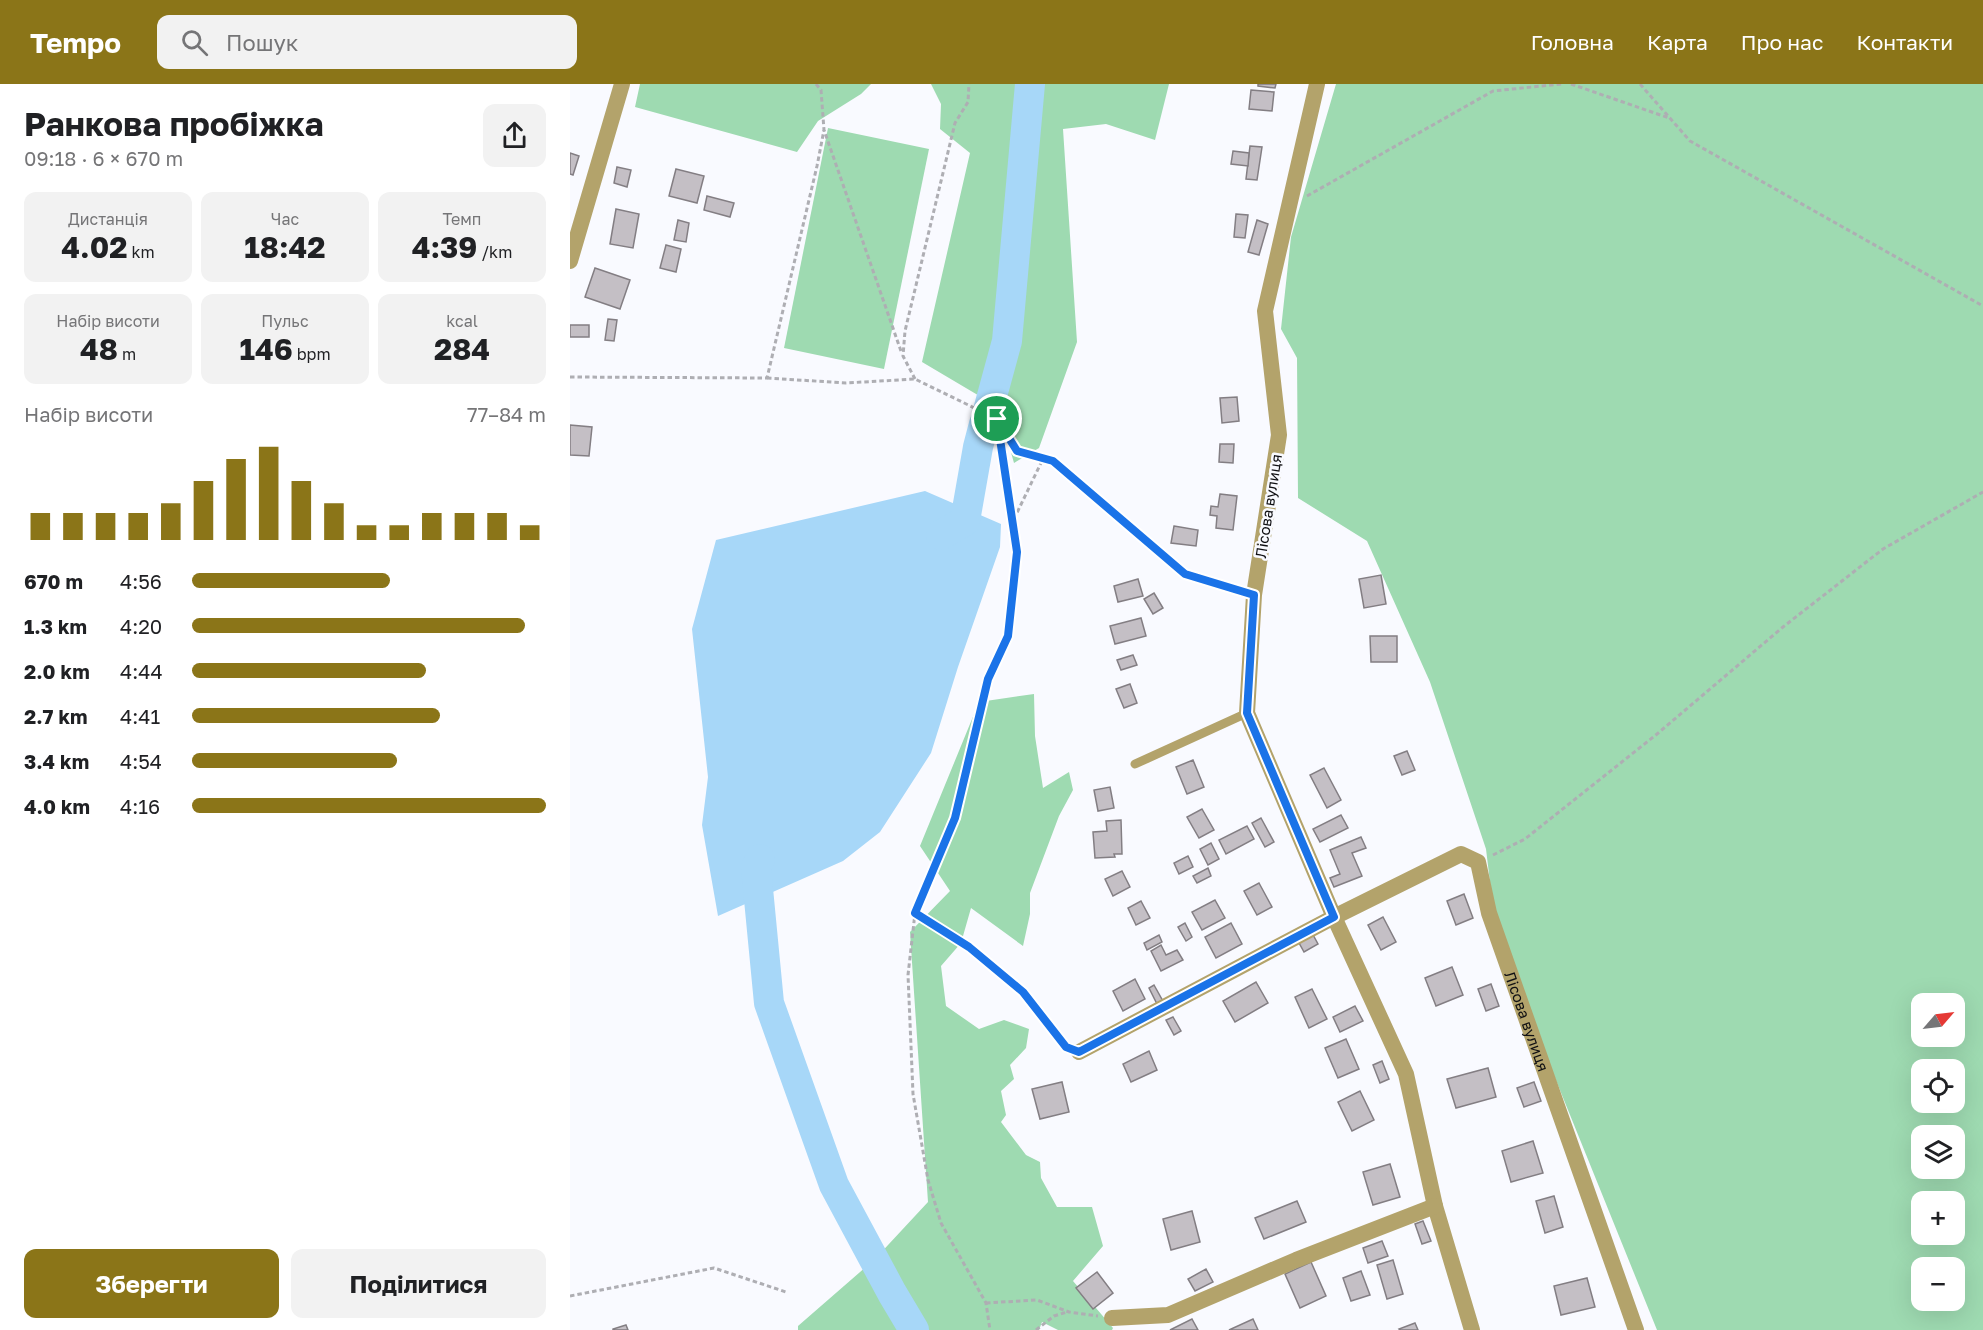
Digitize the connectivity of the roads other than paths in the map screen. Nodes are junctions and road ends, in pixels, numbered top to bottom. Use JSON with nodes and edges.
{"nodes":[{"id":1,"x":622,"y":84,"type":"edge"},
{"id":2,"x":1317,"y":84,"type":"edge"},
{"id":3,"x":570,"y":261,"type":"edge"},
{"id":4,"x":1053,"y":461,"type":"road end"},
{"id":5,"x":1254,"y":595,"type":"junction"},
{"id":6,"x":1247,"y":713,"type":"junction"},
{"id":7,"x":1135,"y":764,"type":"dead end"},
{"id":8,"x":1334,"y":917,"type":"junction"},
{"id":9,"x":1079,"y":1052,"type":"road end"},
{"id":10,"x":1435,"y":1206,"type":"junction"},
{"id":11,"x":1112,"y":1318,"type":"road end"},
{"id":12,"x":1472,"y":1330,"type":"edge"},
{"id":13,"x":1636,"y":1330,"type":"edge"}],
"edges":[{"from":1,"to":3,"type":"street"},
{"from":2,"to":5,"type":"street","name":"Лісова вулиця"},
{"from":4,"to":5,"type":"lane"},
{"from":5,"to":6,"type":"street","name":"Лісова вулиця"},
{"from":6,"to":7,"type":"lane"},
{"from":6,"to":8,"type":"street","name":"Лісова вулиця"},
{"from":8,"to":9,"type":"street"},
{"from":8,"to":10,"type":"street","name":"Лісова вулиця"},
{"from":8,"to":13,"type":"street","name":"Лісова вулиця"},
{"from":10,"to":11,"type":"street"},
{"from":10,"to":12,"type":"street","name":"Лісова вулиця"}]}
